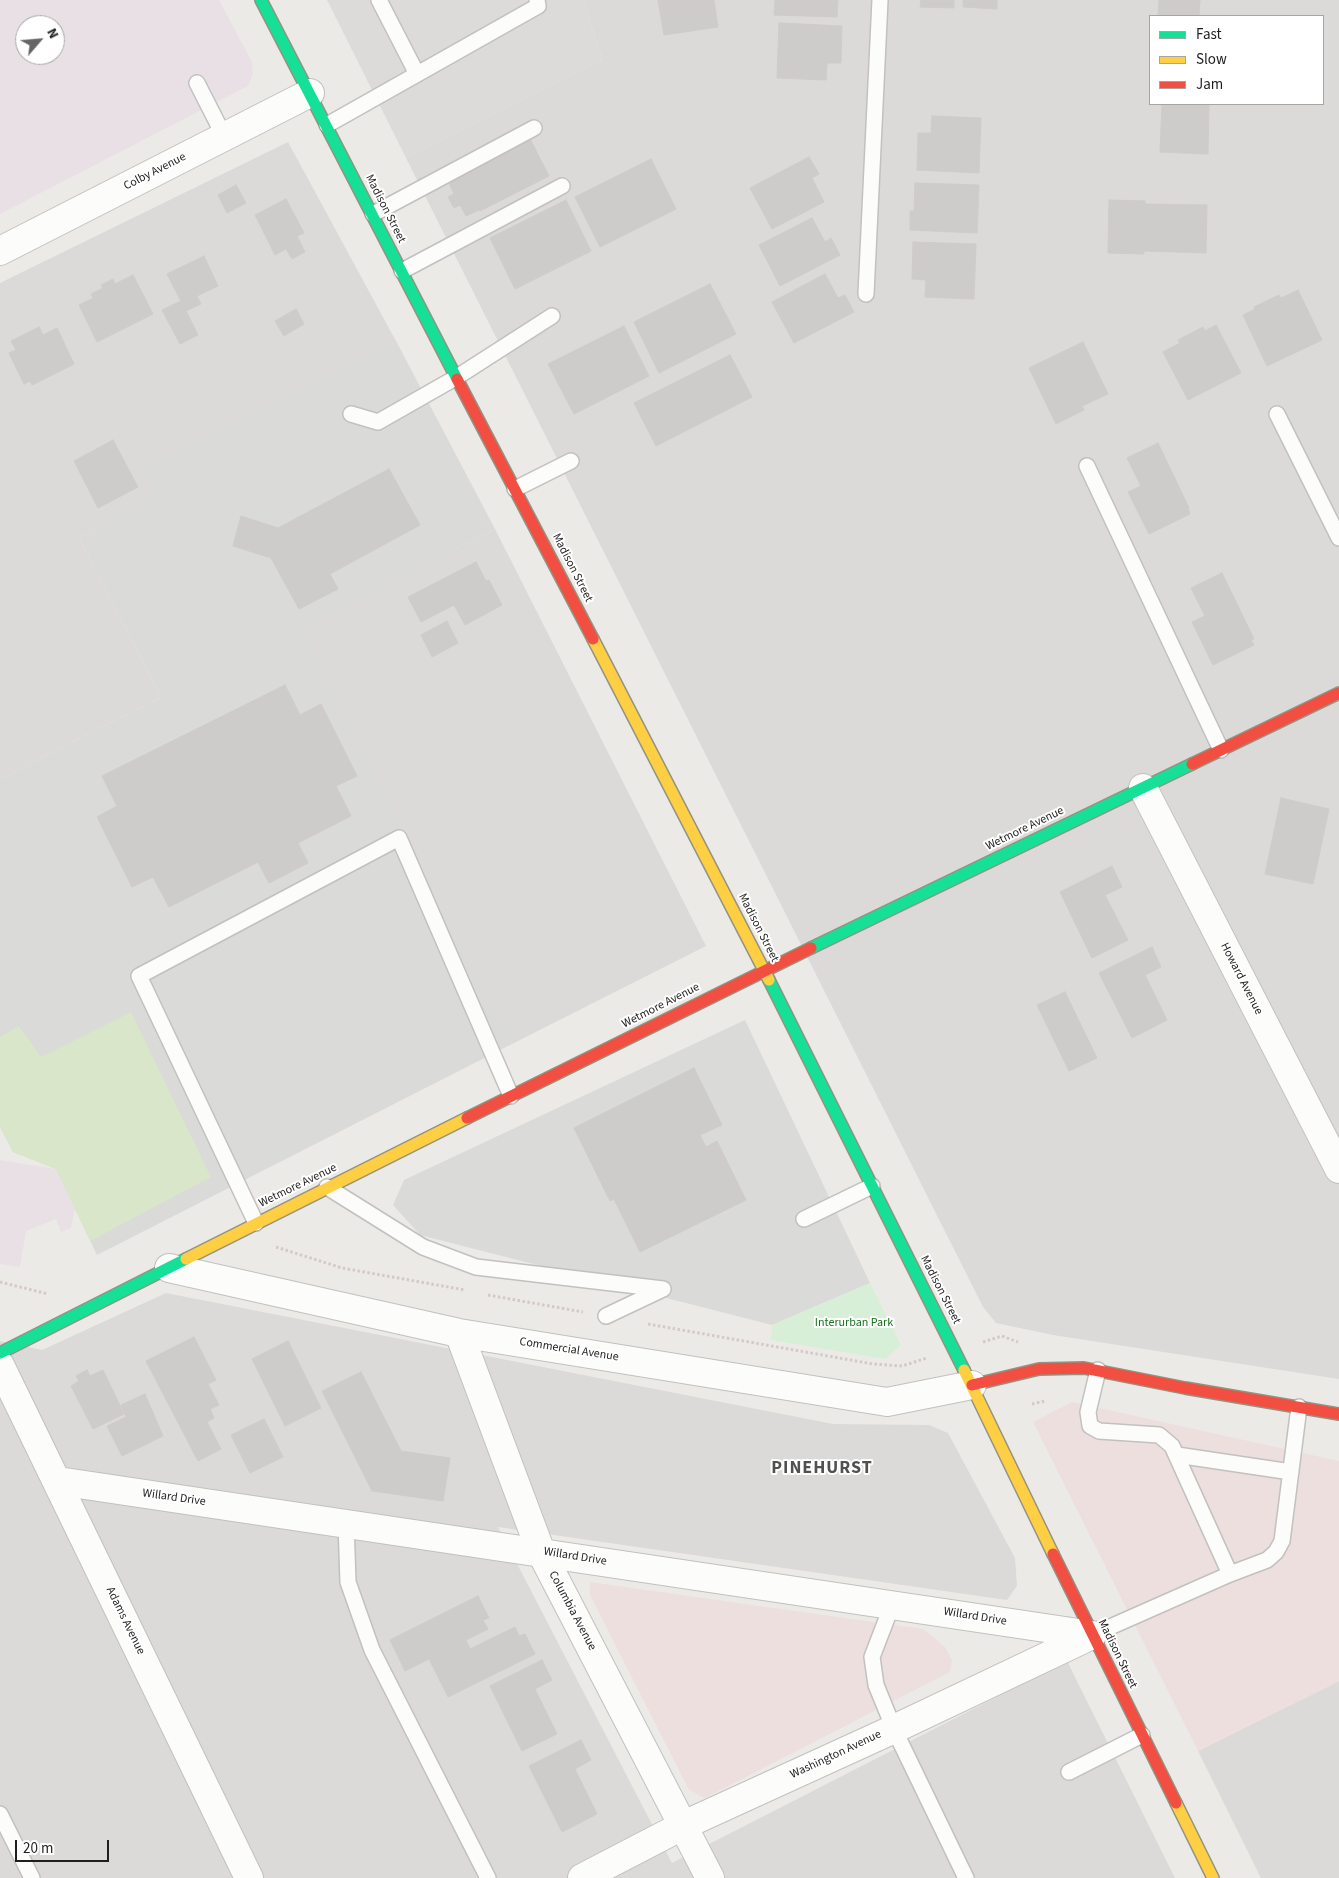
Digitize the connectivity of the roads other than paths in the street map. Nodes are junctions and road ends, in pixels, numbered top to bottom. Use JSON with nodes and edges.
{"nodes":[{"id":1,"x":260,"y":0,"type":"edge"},
{"id":2,"x":379,"y":0,"type":"edge"},
{"id":3,"x":537,"y":0,"type":"edge"},
{"id":4,"x":880,"y":0,"type":"edge"},
{"id":5,"x":417,"y":74,"type":"junction"},
{"id":6,"x":197,"y":83,"type":"dead end"},
{"id":7,"x":310,"y":93,"type":"junction"},
{"id":8,"x":326,"y":125,"type":"junction"},
{"id":9,"x":534,"y":128,"type":"dead end"},
{"id":10,"x":224,"y":136,"type":"junction"},
{"id":11,"x":562,"y":186,"type":"dead end"},
{"id":12,"x":373,"y":214,"type":"junction"},
{"id":13,"x":2,"y":245,"type":"edge"},
{"id":14,"x":402,"y":272,"type":"junction"},
{"id":15,"x":866,"y":294,"type":"dead end"},
{"id":16,"x":552,"y":316,"type":"dead end"},
{"id":17,"x":457,"y":377,"type":"junction"},
{"id":18,"x":351,"y":414,"type":"dead end"},
{"id":19,"x":1277,"y":414,"type":"dead end"},
{"id":20,"x":571,"y":461,"type":"dead end"},
{"id":21,"x":1087,"y":466,"type":"dead end"},
{"id":22,"x":515,"y":489,"type":"junction"},
{"id":23,"x":1339,"y":538,"type":"edge"},
{"id":24,"x":1339,"y":694,"type":"edge"},
{"id":25,"x":1222,"y":750,"type":"junction"},
{"id":26,"x":1143,"y":788,"type":"junction"},
{"id":27,"x":764,"y":970,"type":"junction"},
{"id":28,"x":511,"y":1096,"type":"junction"},
{"id":29,"x":1339,"y":1170,"type":"edge"},
{"id":30,"x":872,"y":1186,"type":"junction"},
{"id":31,"x":327,"y":1188,"type":"junction"},
{"id":32,"x":804,"y":1219,"type":"dead end"},
{"id":33,"x":256,"y":1223,"type":"junction"},
{"id":34,"x":169,"y":1268,"type":"junction"},
{"id":35,"x":606,"y":1316,"type":"road end"},
{"id":36,"x":459,"y":1332,"type":"junction"},
{"id":37,"x":0,"y":1353,"type":"edge"},
{"id":38,"x":0,"y":1365,"type":"edge"},
{"id":39,"x":1098,"y":1370,"type":"junction"},
{"id":40,"x":972,"y":1384,"type":"junction"},
{"id":41,"x":1299,"y":1407,"type":"junction"},
{"id":42,"x":1339,"y":1414,"type":"edge"},
{"id":43,"x":1177,"y":1455,"type":"junction"},
{"id":44,"x":1290,"y":1472,"type":"junction"},
{"id":45,"x":58,"y":1481,"type":"junction"},
{"id":46,"x":346,"y":1523,"type":"junction"},
{"id":47,"x":541,"y":1552,"type":"junction"},
{"id":48,"x":1230,"y":1574,"type":"junction"},
{"id":49,"x":892,"y":1604,"type":"junction"},
{"id":50,"x":1092,"y":1635,"type":"junction"},
{"id":51,"x":894,"y":1729,"type":"junction"},
{"id":52,"x":1142,"y":1735,"type":"junction"},
{"id":53,"x":1070,"y":1772,"type":"dead end"},
{"id":54,"x":0,"y":1814,"type":"edge"},
{"id":55,"x":684,"y":1825,"type":"junction"},
{"id":56,"x":32,"y":1878,"type":"edge"},
{"id":57,"x":249,"y":1878,"type":"edge"},
{"id":58,"x":488,"y":1878,"type":"edge"},
{"id":59,"x":582,"y":1878,"type":"edge"},
{"id":60,"x":710,"y":1878,"type":"edge"},
{"id":61,"x":966,"y":1878,"type":"edge"},
{"id":62,"x":1213,"y":1878,"type":"edge"}],
"edges":[{"from":1,"to":7,"type":"street","name":"Madison Street"},
{"from":2,"to":5,"type":"lane"},
{"from":3,"to":5,"type":"lane"},
{"from":4,"to":15,"type":"lane"},
{"from":5,"to":8,"type":"lane"},
{"from":6,"to":10,"type":"lane"},
{"from":7,"to":8,"type":"street","name":"Madison Street"},
{"from":7,"to":10,"type":"street","name":"Colby Avenue"},
{"from":8,"to":12,"type":"street","name":"Madison Street"},
{"from":9,"to":12,"type":"lane"},
{"from":10,"to":13,"type":"street","name":"Colby Avenue"},
{"from":11,"to":14,"type":"lane"},
{"from":12,"to":14,"type":"street","name":"Madison Street"},
{"from":14,"to":17,"type":"street","name":"Madison Street"},
{"from":16,"to":17,"type":"lane"},
{"from":17,"to":18,"type":"lane"},
{"from":17,"to":22,"type":"street","name":"Madison Street"},
{"from":19,"to":23,"type":"lane"},
{"from":20,"to":22,"type":"lane"},
{"from":21,"to":25,"type":"lane"},
{"from":22,"to":27,"type":"street","name":"Madison Street"},
{"from":24,"to":25,"type":"street","name":"Wetmore Avenue"},
{"from":25,"to":26,"type":"street","name":"Wetmore Avenue"},
{"from":26,"to":27,"type":"street","name":"Wetmore Avenue"},
{"from":26,"to":29,"type":"street","name":"Howard Avenue"},
{"from":27,"to":28,"type":"street","name":"Wetmore Avenue"},
{"from":27,"to":30,"type":"street","name":"Madison Street"},
{"from":28,"to":31,"type":"street","name":"Wetmore Avenue"},
{"from":28,"to":33,"type":"lane"},
{"from":30,"to":32,"type":"lane"},
{"from":30,"to":40,"type":"street","name":"Madison Street"},
{"from":31,"to":33,"type":"street","name":"Wetmore Avenue"},
{"from":31,"to":35,"type":"lane"},
{"from":33,"to":34,"type":"street","name":"Wetmore Avenue"},
{"from":34,"to":36,"type":"street","name":"Commercial Avenue"},
{"from":34,"to":37,"type":"street","name":"Wetmore Avenue"},
{"from":36,"to":40,"type":"street","name":"Commercial Avenue"},
{"from":36,"to":47,"type":"street","name":"Columbia Avenue"},
{"from":38,"to":45,"type":"street","name":"Adams Avenue"},
{"from":39,"to":40,"type":"street"},
{"from":39,"to":41,"type":"street"},
{"from":39,"to":43,"type":"lane"},
{"from":40,"to":50,"type":"street","name":"Madison Street"},
{"from":41,"to":42,"type":"street"},
{"from":41,"to":44,"type":"lane"},
{"from":43,"to":44,"type":"lane"},
{"from":43,"to":48,"type":"lane"},
{"from":44,"to":48,"type":"lane"},
{"from":45,"to":46,"type":"street","name":"Willard Drive"},
{"from":45,"to":57,"type":"street","name":"Adams Avenue"},
{"from":46,"to":47,"type":"street","name":"Willard Drive"},
{"from":46,"to":58,"type":"lane"},
{"from":47,"to":49,"type":"street","name":"Willard Drive"},
{"from":47,"to":55,"type":"street","name":"Columbia Avenue"},
{"from":48,"to":50,"type":"lane"},
{"from":49,"to":50,"type":"street","name":"Willard Drive"},
{"from":49,"to":51,"type":"lane"},
{"from":50,"to":51,"type":"street","name":"Washington Avenue"},
{"from":50,"to":52,"type":"street","name":"Madison Street"},
{"from":51,"to":55,"type":"street","name":"Washington Avenue"},
{"from":51,"to":61,"type":"lane"},
{"from":52,"to":53,"type":"lane"},
{"from":52,"to":62,"type":"street","name":"Madison Street"},
{"from":54,"to":56,"type":"lane"},
{"from":55,"to":59,"type":"street","name":"Washington Avenue"},
{"from":55,"to":60,"type":"street","name":"Columbia Avenue"}]}
